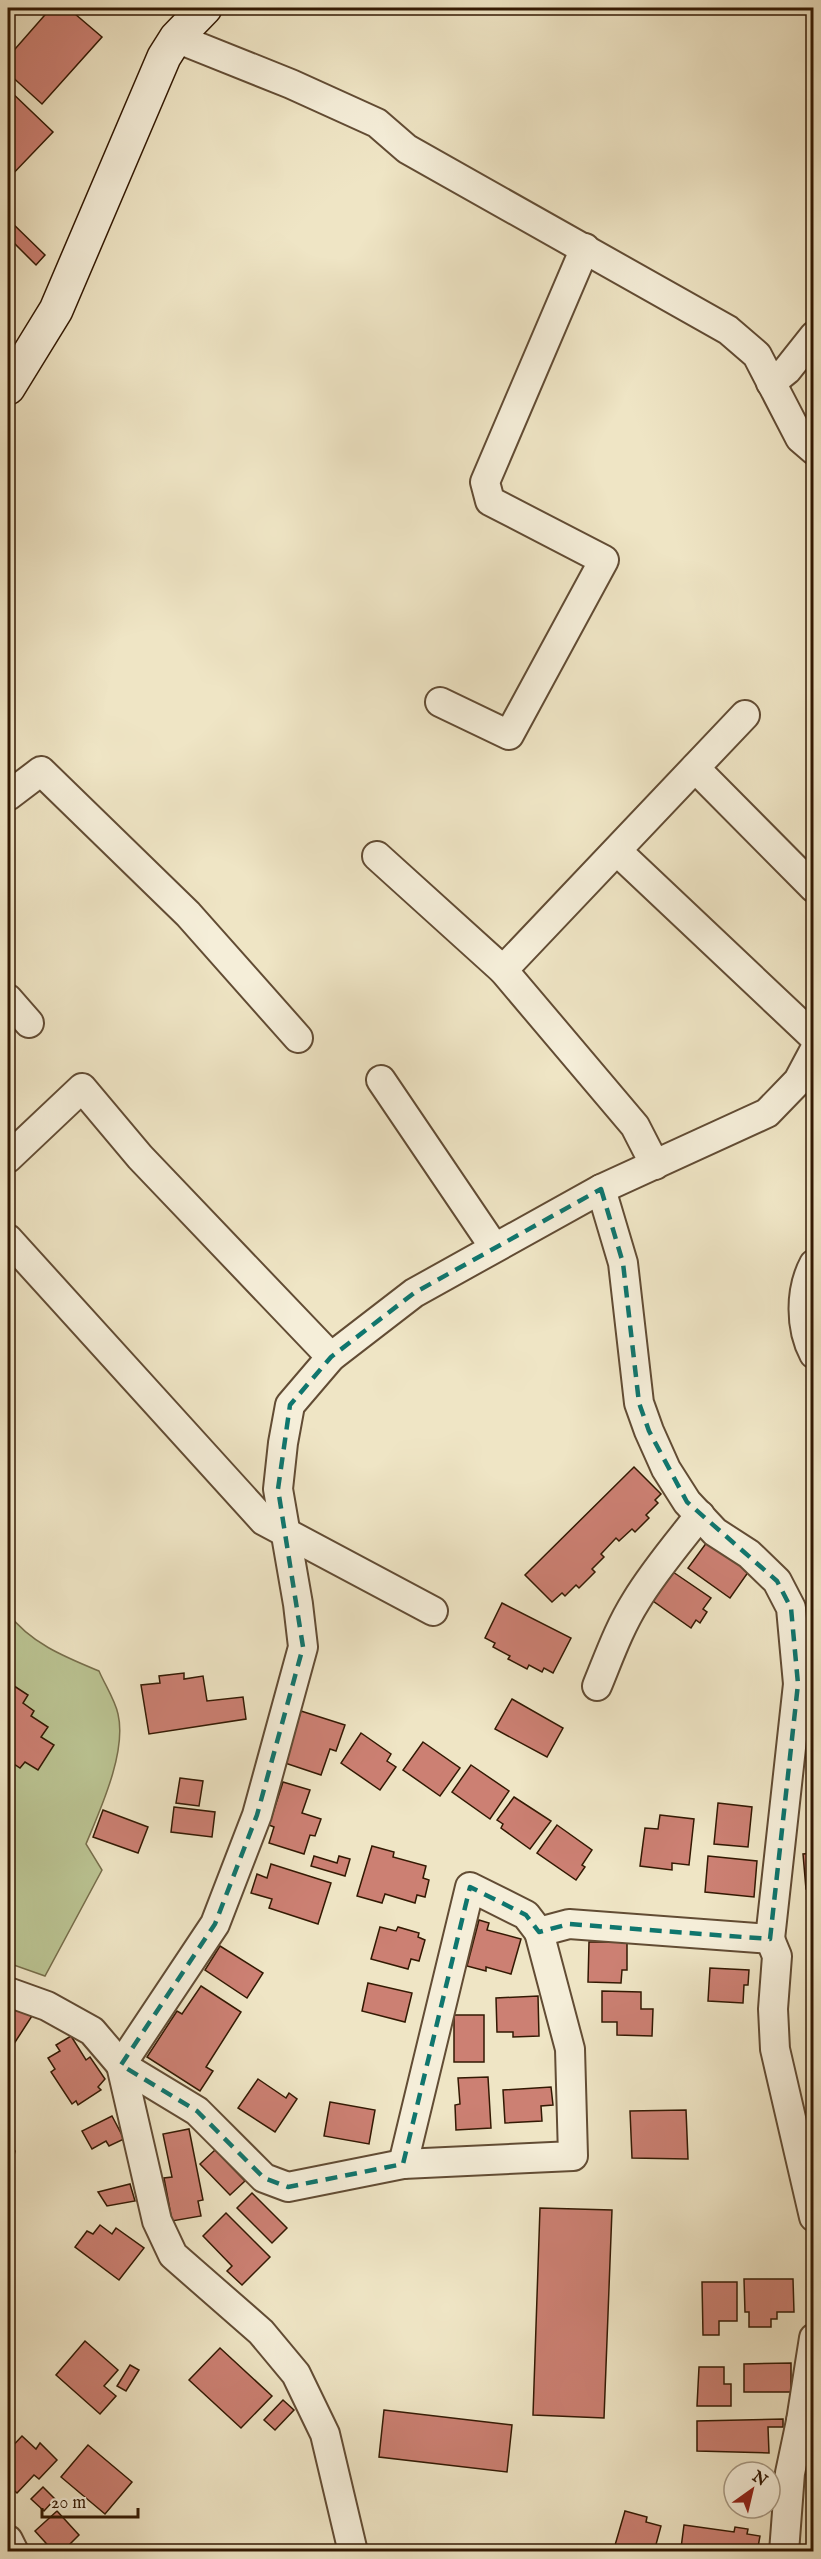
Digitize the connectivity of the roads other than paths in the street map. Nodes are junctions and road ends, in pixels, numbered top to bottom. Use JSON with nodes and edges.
{"nodes":[{"id":1,"x":205,"y":8,"type":"edge"},
{"id":2,"x":176,"y":38,"type":"junction"},
{"id":3,"x":585,"y":248,"type":"junction"},
{"id":4,"x":813,"y":336,"type":"edge"},
{"id":5,"x":771,"y":383,"type":"junction"},
{"id":6,"x":8,"y":388,"type":"edge"},
{"id":7,"x":813,"y":450,"type":"edge"},
{"id":8,"x":440,"y":702,"type":"dead end"},
{"id":9,"x":745,"y":715,"type":"dead end"},
{"id":10,"x":695,"y":768,"type":"junction"},
{"id":11,"x":8,"y":796,"type":"edge"},
{"id":12,"x":617,"y":851,"type":"junction"},
{"id":13,"x":378,"y":856,"type":"dead end"},
{"id":14,"x":813,"y":888,"type":"edge"},
{"id":15,"x":503,"y":970,"type":"junction"},
{"id":16,"x":8,"y":999,"type":"edge"},
{"id":17,"x":29,"y":1023,"type":"dead end"},
{"id":18,"x":813,"y":1037,"type":"edge"},
{"id":19,"x":297,"y":1038,"type":"dead end"},
{"id":20,"x":813,"y":1052,"type":"edge"},
{"id":21,"x":381,"y":1080,"type":"dead end"},
{"id":22,"x":8,"y":1158,"type":"edge"},
{"id":23,"x":656,"y":1165,"type":"junction"},
{"id":24,"x":602,"y":1189,"type":"junction"},
{"id":25,"x":8,"y":1239,"type":"edge"},
{"id":26,"x":494,"y":1247,"type":"junction"},
{"id":27,"x":813,"y":1264,"type":"edge"},
{"id":28,"x":813,"y":1354,"type":"edge"},
{"id":29,"x":331,"y":1357,"type":"junction"},
{"id":30,"x":700,"y":1515,"type":"junction"},
{"id":31,"x":285,"y":1532,"type":"junction"},
{"id":32,"x":433,"y":1611,"type":"dead end"},
{"id":33,"x":597,"y":1686,"type":"dead end"},
{"id":34,"x":806,"y":1690,"type":"edge"},
{"id":35,"x":539,"y":1932,"type":"junction"},
{"id":36,"x":770,"y":1939,"type":"junction"},
{"id":37,"x":8,"y":1992,"type":"edge"},
{"id":38,"x":121,"y":2065,"type":"junction"},
{"id":39,"x":403,"y":2164,"type":"junction"},
{"id":40,"x":813,"y":2217,"type":"edge"},
{"id":41,"x":813,"y":2338,"type":"edge"},
{"id":42,"x":807,"y":2423,"type":"edge"},
{"id":43,"x":8,"y":2540,"type":"edge"},
{"id":44,"x":14,"y":2552,"type":"edge"},
{"id":45,"x":353,"y":2552,"type":"edge"},
{"id":46,"x":784,"y":2552,"type":"edge"}],
"edges":[{"from":1,"to":2,"type":"street"},
{"from":2,"to":3,"type":"street"},
{"from":2,"to":6,"type":"street"},
{"from":3,"to":5,"type":"street"},
{"from":3,"to":8,"type":"street"},
{"from":4,"to":5,"type":"street"},
{"from":5,"to":7,"type":"street"},
{"from":9,"to":10,"type":"street"},
{"from":10,"to":12,"type":"street"},
{"from":10,"to":14,"type":"street"},
{"from":11,"to":19,"type":"street"},
{"from":12,"to":15,"type":"street"},
{"from":12,"to":18,"type":"street"},
{"from":13,"to":15,"type":"street"},
{"from":15,"to":23,"type":"street"},
{"from":16,"to":17,"type":"street"},
{"from":20,"to":23,"type":"street"},
{"from":21,"to":26,"type":"street"},
{"from":22,"to":29,"type":"street"},
{"from":23,"to":24,"type":"street"},
{"from":24,"to":26,"type":"street"},
{"from":24,"to":30,"type":"street"},
{"from":25,"to":31,"type":"street"},
{"from":26,"to":29,"type":"street"},
{"from":27,"to":28,"type":"street"},
{"from":29,"to":31,"type":"street"},
{"from":30,"to":33,"type":"street"},
{"from":30,"to":34,"type":"street"},
{"from":31,"to":32,"type":"street"},
{"from":31,"to":38,"type":"street"},
{"from":34,"to":36,"type":"street"},
{"from":35,"to":36,"type":"street"},
{"from":35,"to":39,"type":"street"},
{"from":35,"to":39,"type":"street"},
{"from":36,"to":40,"type":"street"},
{"from":37,"to":38,"type":"street"},
{"from":38,"to":39,"type":"street"},
{"from":38,"to":45,"type":"street"},
{"from":41,"to":42,"type":"street"},
{"from":42,"to":46,"type":"street"},
{"from":43,"to":44,"type":"street"}]}
